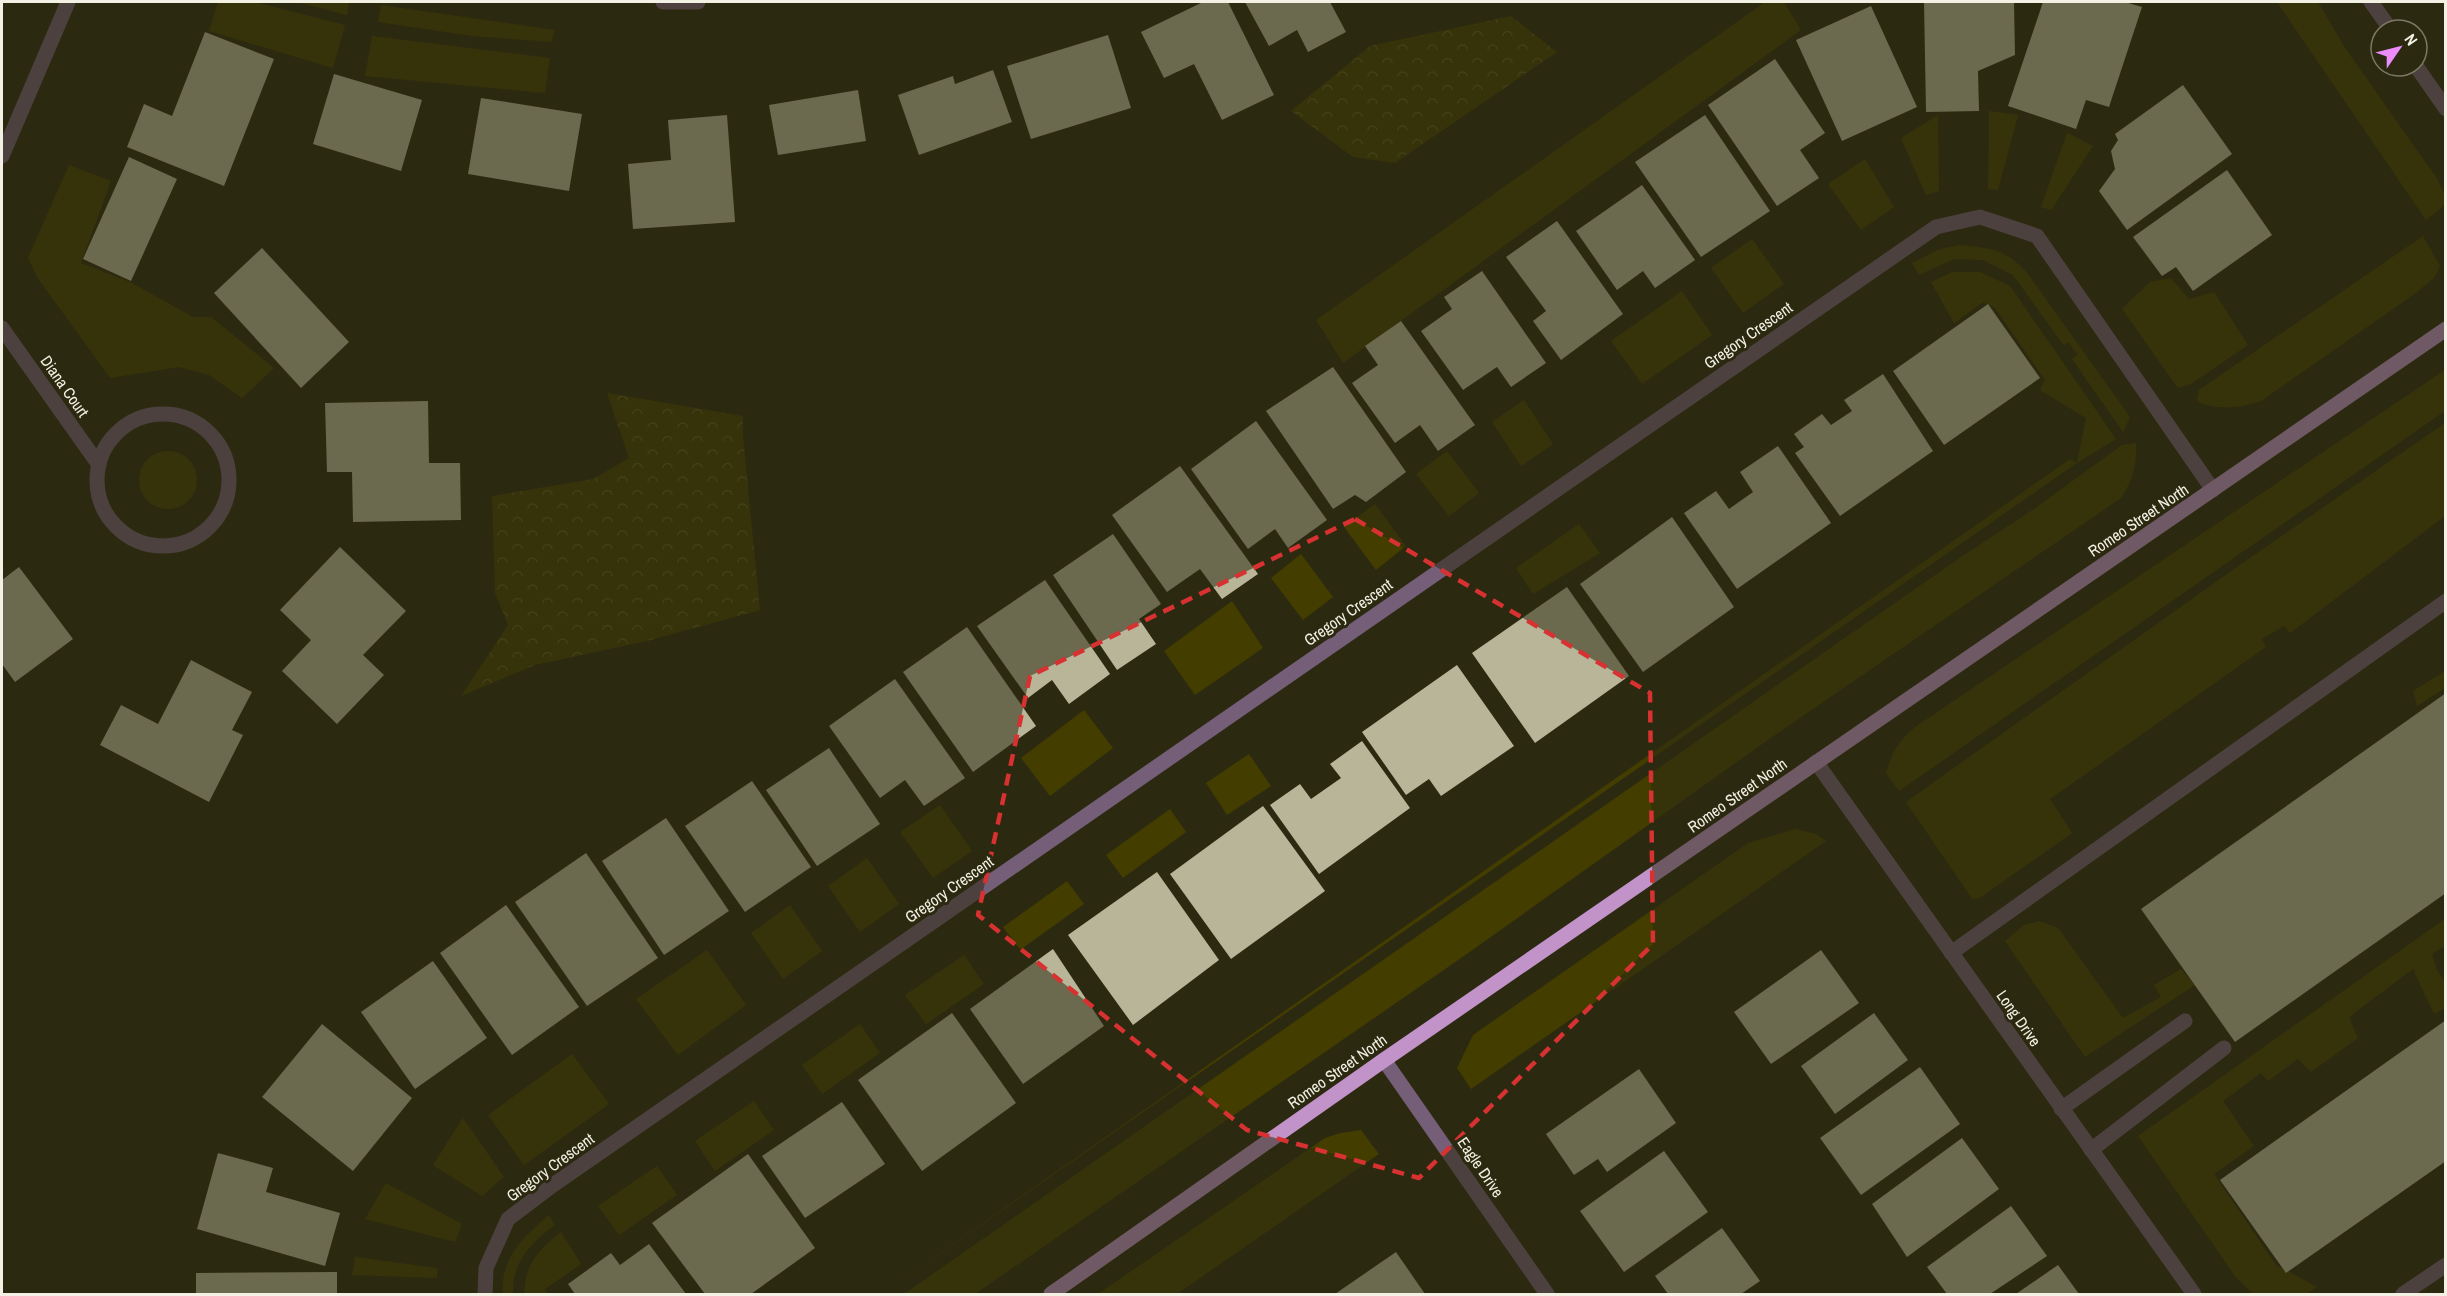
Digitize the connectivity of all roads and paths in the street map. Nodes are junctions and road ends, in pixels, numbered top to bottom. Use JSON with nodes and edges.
{"nodes":[{"id":1,"x":69,"y":2,"type":"edge"},
{"id":2,"x":663,"y":2,"type":"edge"},
{"id":3,"x":698,"y":2,"type":"edge"},
{"id":4,"x":2371,"y":2,"type":"edge"},
{"id":5,"x":2382,"y":18,"type":"edge"},
{"id":6,"x":2424,"y":78,"type":"edge"},
{"id":7,"x":2445,"y":109,"type":"edge"},
{"id":8,"x":2,"y":156,"type":"edge"},
{"id":9,"x":2,"y":328,"type":"edge"},
{"id":10,"x":2445,"y":328,"type":"edge"},
{"id":11,"x":99,"y":465,"type":"junction"},
{"id":12,"x":2213,"y":490,"type":"junction"},
{"id":13,"x":2445,"y":601,"type":"edge"},
{"id":14,"x":1816,"y":762,"type":"junction"},
{"id":15,"x":1951,"y":953,"type":"junction"},
{"id":16,"x":2185,"y":1021,"type":"dead end"},
{"id":17,"x":2224,"y":1048,"type":"dead end"},
{"id":18,"x":1384,"y":1060,"type":"junction"},
{"id":19,"x":2061,"y":1109,"type":"junction"},
{"id":20,"x":2091,"y":1150,"type":"junction"},
{"id":21,"x":2445,"y":1265,"type":"edge"},
{"id":22,"x":485,"y":1294,"type":"edge"},
{"id":23,"x":1051,"y":1294,"type":"edge"},
{"id":24,"x":1547,"y":1294,"type":"edge"},
{"id":25,"x":2194,"y":1294,"type":"edge"},
{"id":26,"x":2403,"y":1294,"type":"edge"}],
"edges":[{"from":1,"to":8,"type":"street"},
{"from":2,"to":3,"type":"street"},
{"from":4,"to":5,"type":"street"},
{"from":6,"to":7,"type":"street"},
{"from":9,"to":11,"type":"street","name":"Diana Court"},
{"from":10,"to":12,"type":"main road","name":"Romeo Street North"},
{"from":11,"to":11,"type":"street"},
{"from":12,"to":14,"type":"main road","name":"Romeo Street North"},
{"from":12,"to":22,"type":"street","name":"Gregory Crescent"},
{"from":13,"to":15,"type":"street"},
{"from":14,"to":15,"type":"street","name":"Long Drive"},
{"from":14,"to":18,"type":"main road","name":"Romeo Street North"},
{"from":15,"to":19,"type":"street","name":"Long Drive"},
{"from":16,"to":19,"type":"street"},
{"from":17,"to":20,"type":"street"},
{"from":18,"to":23,"type":"main road","name":"Romeo Street North"},
{"from":18,"to":24,"type":"street","name":"Eagle Drive"},
{"from":19,"to":20,"type":"street","name":"Long Drive"},
{"from":20,"to":25,"type":"street","name":"Long Drive"},
{"from":21,"to":26,"type":"street"}]}
